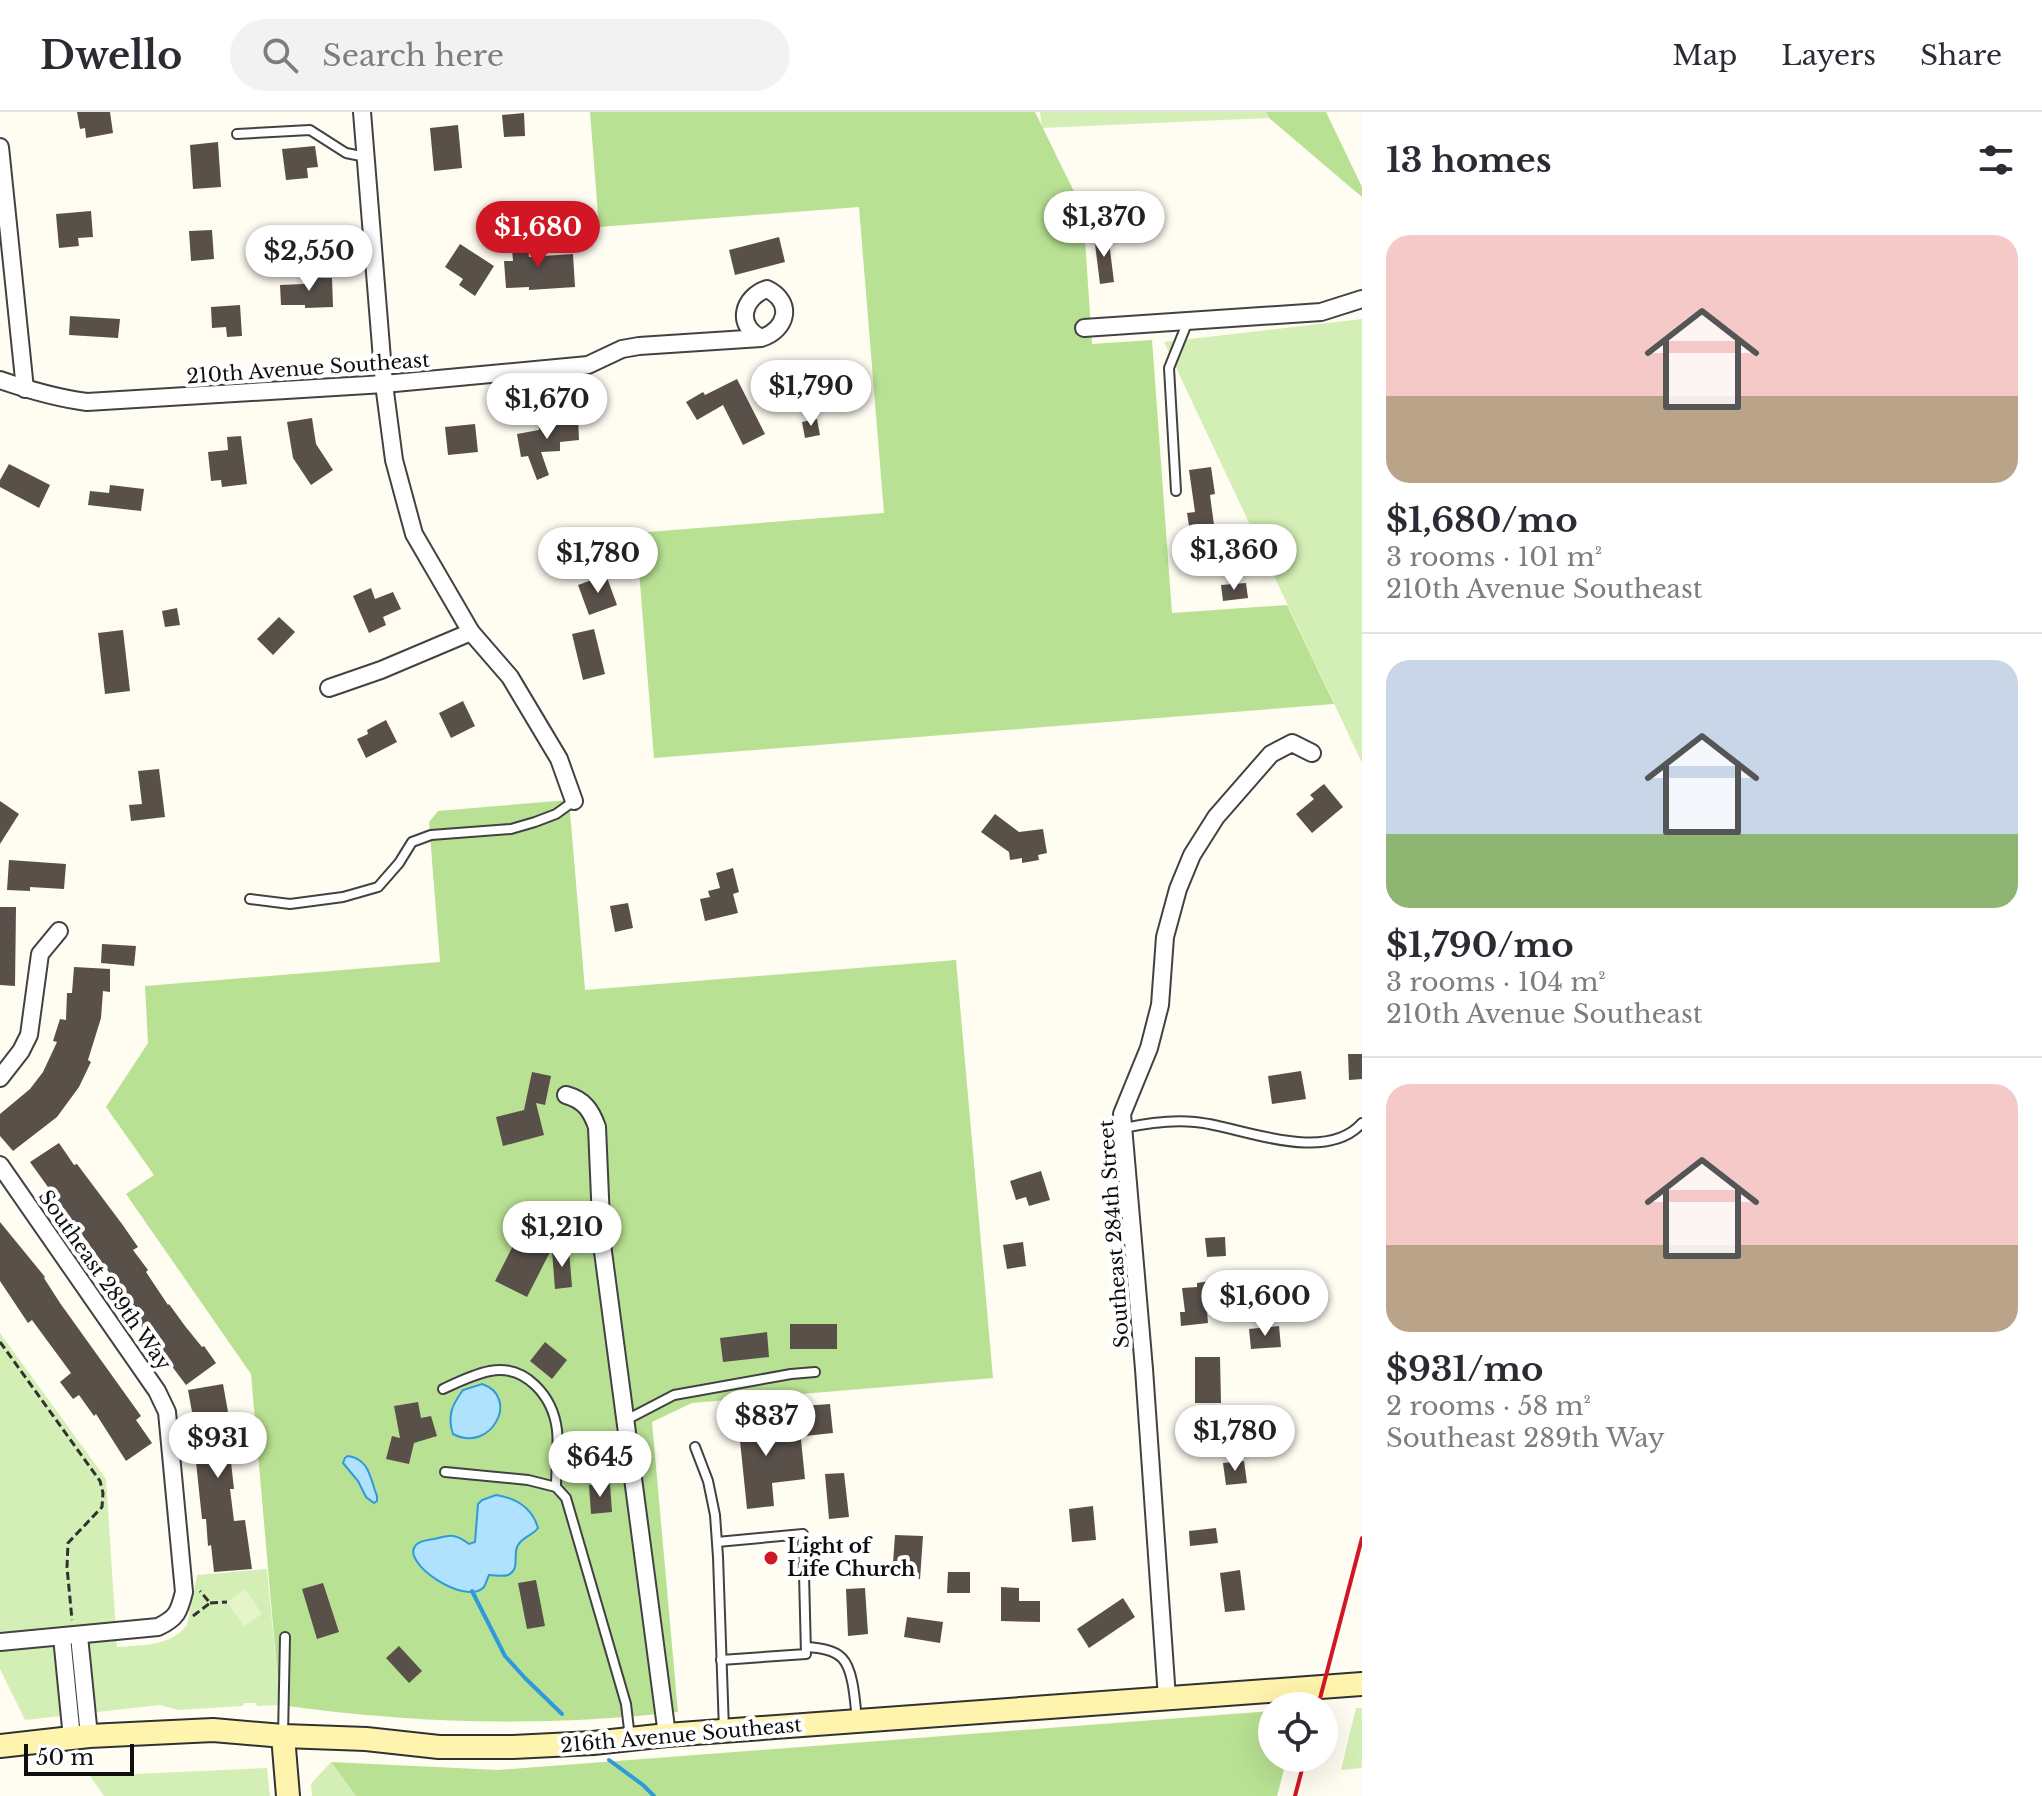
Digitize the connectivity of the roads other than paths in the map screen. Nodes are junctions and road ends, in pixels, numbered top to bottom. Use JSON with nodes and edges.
{"nodes":[{"id":1,"x":362,"y":112,"type":"edge"},
{"id":2,"x":237,"y":134,"type":"dead end"},
{"id":3,"x":0,"y":147,"type":"edge"},
{"id":4,"x":366,"y":157,"type":"junction"},
{"id":5,"x":1362,"y":299,"type":"edge"},
{"id":6,"x":1188,"y":320,"type":"junction"},
{"id":7,"x":1084,"y":328,"type":"dead end"},
{"id":8,"x":761,"y":338,"type":"dead end"},
{"id":9,"x":0,"y":380,"type":"edge"},
{"id":10,"x":384,"y":384,"type":"junction"},
{"id":11,"x":25,"y":389,"type":"junction"},
{"id":12,"x":1176,"y":491,"type":"dead end"},
{"id":13,"x":471,"y":632,"type":"junction"},
{"id":14,"x":329,"y":688,"type":"dead end"},
{"id":15,"x":1312,"y":753,"type":"dead end"},
{"id":16,"x":574,"y":801,"type":"joint"},
{"id":17,"x":250,"y":899,"type":"dead end"},
{"id":18,"x":59,"y":931,"type":"dead end"},
{"id":19,"x":0,"y":1078,"type":"edge"},
{"id":20,"x":566,"y":1095,"type":"dead end"},
{"id":21,"x":1362,"y":1123,"type":"edge"},
{"id":22,"x":1124,"y":1128,"type":"junction"},
{"id":23,"x":0,"y":1165,"type":"edge"},
{"id":24,"x":815,"y":1372,"type":"dead end"},
{"id":25,"x":443,"y":1389,"type":"dead end"},
{"id":26,"x":625,"y":1420,"type":"junction"},
{"id":27,"x":695,"y":1447,"type":"dead end"},
{"id":28,"x":445,"y":1472,"type":"dead end"},
{"id":29,"x":556,"y":1487,"type":"junction"},
{"id":30,"x":717,"y":1542,"type":"junction"},
{"id":31,"x":72,"y":1636,"type":"junction"},
{"id":32,"x":285,"y":1637,"type":"dead end"},
{"id":33,"x":0,"y":1642,"type":"edge"},
{"id":34,"x":806,"y":1647,"type":"junction"},
{"id":35,"x":721,"y":1660,"type":"junction"},
{"id":36,"x":1362,"y":1684,"type":"edge"},
{"id":37,"x":1167,"y":1698,"type":"junction"},
{"id":38,"x":857,"y":1721,"type":"junction"},
{"id":39,"x":724,"y":1731,"type":"junction"},
{"id":40,"x":667,"y":1735,"type":"junction"},
{"id":41,"x":283,"y":1736,"type":"junction"},
{"id":42,"x":81,"y":1737,"type":"junction"},
{"id":43,"x":630,"y":1739,"type":"junction"},
{"id":44,"x":0,"y":1746,"type":"edge"},
{"id":45,"x":288,"y":1796,"type":"edge"}],
"edges":[{"from":1,"to":4,"type":"street"},
{"from":2,"to":4,"type":"lane"},
{"from":3,"to":11,"type":"street"},
{"from":4,"to":10,"type":"street"},
{"from":5,"to":6,"type":"street"},
{"from":6,"to":7,"type":"street"},
{"from":6,"to":12,"type":"lane"},
{"from":8,"to":10,"type":"street","name":"210th Avenue Southeast"},
{"from":9,"to":11,"type":"street","name":"210th Avenue Southeast"},
{"from":10,"to":11,"type":"street","name":"210th Avenue Southeast"},
{"from":10,"to":13,"type":"street"},
{"from":13,"to":14,"type":"street"},
{"from":13,"to":16,"type":"street"},
{"from":15,"to":22,"type":"street","name":"Southeast 284th Street"},
{"from":16,"to":17,"type":"lane"},
{"from":18,"to":19,"type":"street"},
{"from":20,"to":26,"type":"street"},
{"from":21,"to":22,"type":"lane"},
{"from":22,"to":37,"type":"street","name":"Southeast 284th Street"},
{"from":23,"to":31,"type":"street","name":"Southeast 289th Way"},
{"from":24,"to":26,"type":"lane"},
{"from":25,"to":29,"type":"lane"},
{"from":26,"to":40,"type":"street"},
{"from":27,"to":30,"type":"lane"},
{"from":28,"to":29,"type":"lane"},
{"from":29,"to":43,"type":"lane"},
{"from":30,"to":34,"type":"lane"},
{"from":30,"to":35,"type":"lane"},
{"from":31,"to":33,"type":"street"},
{"from":31,"to":42,"type":"street"},
{"from":32,"to":41,"type":"lane"},
{"from":34,"to":35,"type":"lane"},
{"from":34,"to":38,"type":"lane"},
{"from":35,"to":39,"type":"lane"},
{"from":36,"to":37,"type":"street","name":"216th Avenue Southeast"},
{"from":37,"to":38,"type":"street","name":"216th Avenue Southeast"},
{"from":38,"to":39,"type":"street","name":"216th Avenue Southeast"},
{"from":39,"to":40,"type":"street","name":"216th Avenue Southeast"},
{"from":40,"to":43,"type":"street","name":"216th Avenue Southeast"},
{"from":41,"to":42,"type":"street","name":"216th Avenue Southeast"},
{"from":41,"to":43,"type":"street","name":"216th Avenue Southeast"},
{"from":41,"to":45,"type":"street"},
{"from":42,"to":44,"type":"street","name":"216th Avenue Southeast"}]}
